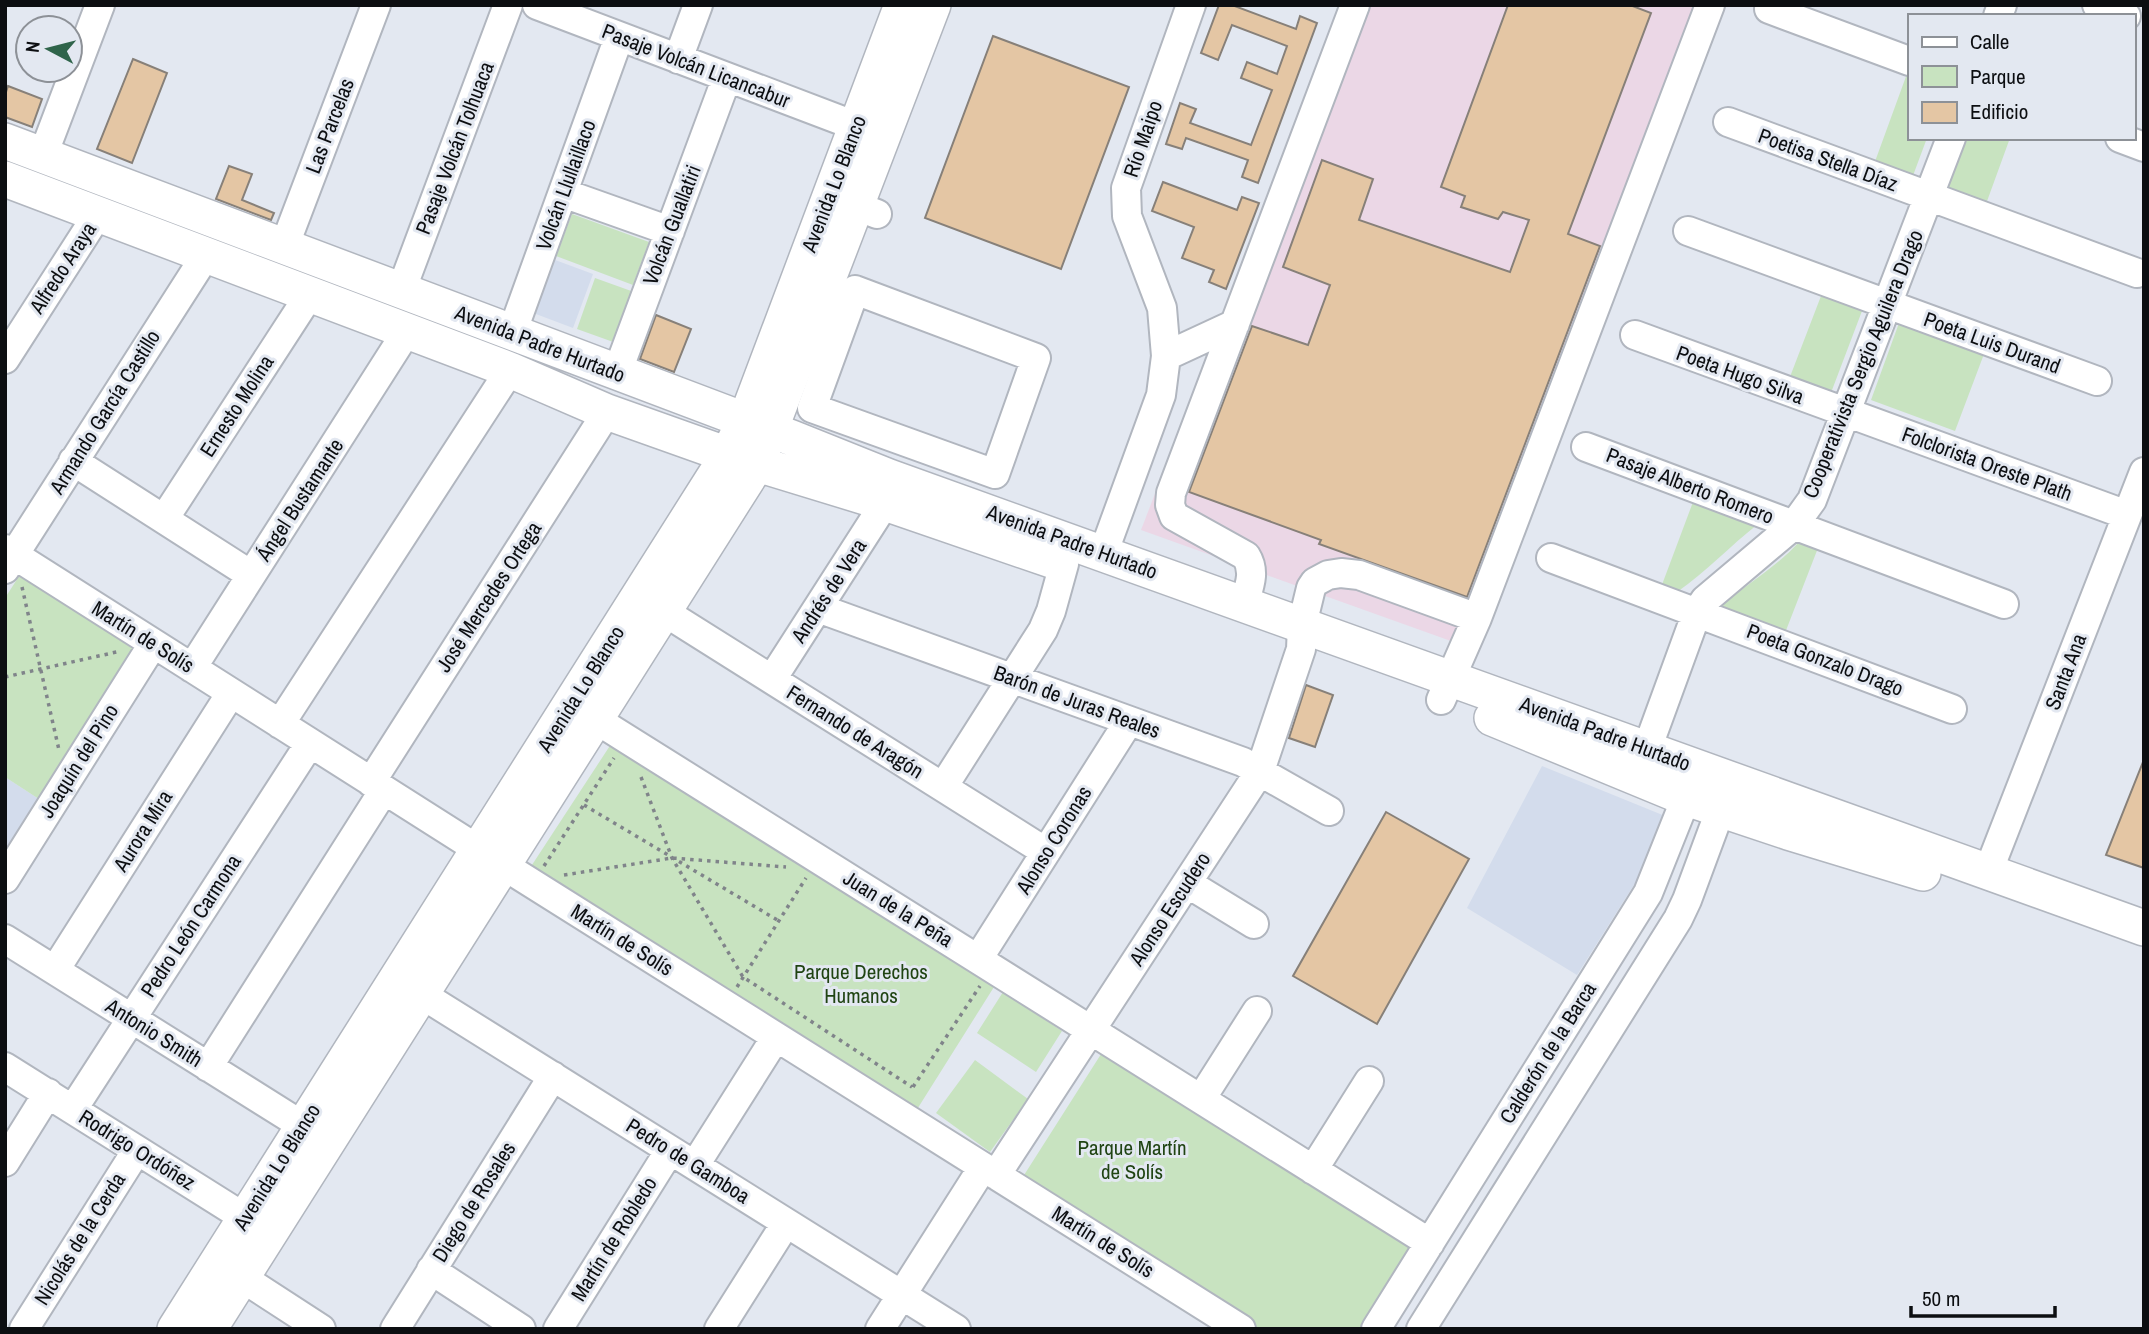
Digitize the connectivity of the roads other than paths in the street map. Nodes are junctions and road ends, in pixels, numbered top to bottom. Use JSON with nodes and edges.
{"nodes":[{"id":1,"x":100,"y":5,"type":"edge"},
{"id":2,"x":376,"y":5,"type":"edge"},
{"id":3,"x":508,"y":5,"type":"edge"},
{"id":4,"x":537,"y":5,"type":"edge"},
{"id":5,"x":698,"y":5,"type":"edge"},
{"id":6,"x":1191,"y":5,"type":"edge"},
{"id":7,"x":1355,"y":5,"type":"edge"},
{"id":8,"x":1710,"y":5,"type":"edge"},
{"id":9,"x":2097,"y":5,"type":"edge"},
{"id":10,"x":906,"y":6,"type":"edge"},
{"id":11,"x":1769,"y":9,"type":"dead end"},
{"id":12,"x":2121,"y":14,"type":"edge"},
{"id":13,"x":619,"y":37,"type":"junction"},
{"id":14,"x":678,"y":58,"type":"junction"},
{"id":15,"x":1908,"y":61,"type":"edge"},
{"id":16,"x":727,"y":77,"type":"junction"},
{"id":17,"x":1728,"y":122,"type":"dead end"},
{"id":18,"x":856,"y":126,"type":"junction"},
{"id":19,"x":1950,"y":140,"type":"edge"},
{"id":20,"x":2125,"y":140,"type":"edge"},
{"id":21,"x":5,"y":141,"type":"edge"},
{"id":22,"x":2144,"y":147,"type":"edge"},
{"id":23,"x":43,"y":155,"type":"junction"},
{"id":24,"x":5,"y":179,"type":"edge"},
{"id":25,"x":563,"y":193,"type":"junction"},
{"id":26,"x":1928,"y":197,"type":"junction"},
{"id":27,"x":98,"y":214,"type":"junction"},
{"id":28,"x":670,"y":231,"type":"junction"},
{"id":29,"x":1688,"y":231,"type":"dead end"},
{"id":30,"x":284,"y":247,"type":"junction"},
{"id":31,"x":206,"y":255,"type":"junction"},
{"id":32,"x":2137,"y":273,"type":"dead end"},
{"id":33,"x":401,"y":291,"type":"junction"},
{"id":34,"x":310,"y":294,"type":"junction"},
{"id":35,"x":1888,"y":304,"type":"junction"},
{"id":36,"x":1235,"y":324,"type":"junction"},
{"id":37,"x":407,"y":331,"type":"junction"},
{"id":38,"x":512,"y":334,"type":"junction"},
{"id":39,"x":1634,"y":335,"type":"dead end"},
{"id":40,"x":1166,"y":356,"type":"junction"},
{"id":41,"x":1036,"y":358,"type":"joint"},
{"id":42,"x":5,"y":359,"type":"edge"},
{"id":43,"x":510,"y":369,"type":"junction"},
{"id":44,"x":617,"y":373,"type":"junction"},
{"id":45,"x":2097,"y":382,"type":"dead end"},
{"id":46,"x":607,"y":412,"type":"junction"},
{"id":47,"x":1846,"y":413,"type":"junction"},
{"id":48,"x":759,"y":426,"type":"junction"},
{"id":49,"x":1586,"y":447,"type":"dead end"},
{"id":50,"x":743,"y":460,"type":"junction"},
{"id":51,"x":73,"y":461,"type":"junction"},
{"id":52,"x":2144,"y":472,"type":"edge"},
{"id":53,"x":885,"y":503,"type":"junction"},
{"id":54,"x":2127,"y":515,"type":"junction"},
{"id":55,"x":164,"y":519,"type":"junction"},
{"id":56,"x":1794,"y":525,"type":"junction"},
{"id":57,"x":1084,"y":555,"type":"junction"},
{"id":58,"x":8,"y":558,"type":"edge"},
{"id":59,"x":1551,"y":558,"type":"dead end"},
{"id":60,"x":251,"y":575,"type":"junction"},
{"id":61,"x":1244,"y":604,"type":"junction"},
{"id":62,"x":2004,"y":604,"type":"dead end"},
{"id":63,"x":818,"y":608,"type":"junction"},
{"id":64,"x":663,"y":611,"type":"junction"},
{"id":65,"x":1697,"y":612,"type":"junction"},
{"id":66,"x":1477,"y":618,"type":"junction"},
{"id":67,"x":1302,"y":637,"type":"junction"},
{"id":68,"x":153,"y":644,"type":"junction"},
{"id":69,"x":192,"y":668,"type":"junction"},
{"id":70,"x":1012,"y":678,"type":"junction"},
{"id":71,"x":772,"y":680,"type":"junction"},
{"id":72,"x":1447,"y":690,"type":"junction"},
{"id":73,"x":231,"y":693,"type":"junction"},
{"id":74,"x":1952,"y":709,"type":"dead end"},
{"id":75,"x":595,"y":719,"type":"junction"},
{"id":76,"x":1129,"y":721,"type":"junction"},
{"id":77,"x":280,"y":724,"type":"junction"},
{"id":78,"x":310,"y":743,"type":"junction"},
{"id":79,"x":1647,"y":749,"type":"junction"},
{"id":80,"x":1260,"y":771,"type":"junction"},
{"id":81,"x":378,"y":786,"type":"junction"},
{"id":82,"x":943,"y":787,"type":"junction"},
{"id":83,"x":1711,"y":789,"type":"junction"},
{"id":84,"x":1329,"y":811,"type":"dead end"},
{"id":85,"x":1046,"y":852,"type":"junction"},
{"id":86,"x":491,"y":858,"type":"junction"},
{"id":87,"x":1988,"y":872,"type":"junction"},
{"id":88,"x":5,"y":879,"type":"edge"},
{"id":89,"x":1187,"y":883,"type":"junction"},
{"id":90,"x":1632,"y":918,"type":"junction"},
{"id":91,"x":1254,"y":924,"type":"dead end"},
{"id":92,"x":2144,"y":928,"type":"edge"},
{"id":93,"x":1668,"y":935,"type":"junction"},
{"id":94,"x":5,"y":939,"type":"edge"},
{"id":95,"x":2144,"y":952,"type":"edge"},
{"id":96,"x":985,"y":964,"type":"junction"},
{"id":97,"x":55,"y":970,"type":"junction"},
{"id":98,"x":421,"y":993,"type":"junction"},
{"id":99,"x":1257,"y":1011,"type":"dead end"},
{"id":100,"x":131,"y":1018,"type":"junction"},
{"id":101,"x":1091,"y":1031,"type":"junction"},
{"id":102,"x":776,"y":1037,"type":"junction"},
{"id":103,"x":5,"y":1067,"type":"edge"},
{"id":104,"x":208,"y":1067,"type":"junction"},
{"id":105,"x":553,"y":1076,"type":"junction"},
{"id":106,"x":1370,"y":1081,"type":"dead end"},
{"id":107,"x":48,"y":1093,"type":"junction"},
{"id":108,"x":1201,"y":1100,"type":"junction"},
{"id":109,"x":73,"y":1109,"type":"junction"},
{"id":110,"x":303,"y":1126,"type":"junction"},
{"id":111,"x":136,"y":1150,"type":"junction"},
{"id":112,"x":670,"y":1150,"type":"junction"},
{"id":113,"x":5,"y":1162,"type":"edge"},
{"id":114,"x":695,"y":1165,"type":"junction"},
{"id":115,"x":1313,"y":1170,"type":"junction"},
{"id":116,"x":990,"y":1171,"type":"junction"},
{"id":117,"x":786,"y":1223,"type":"junction"},
{"id":118,"x":257,"y":1226,"type":"junction"},
{"id":119,"x":1430,"y":1243,"type":"junction"},
{"id":120,"x":431,"y":1270,"type":"junction"},
{"id":121,"x":241,"y":1278,"type":"junction"},
{"id":122,"x":901,"y":1295,"type":"junction"},
{"id":123,"x":1223,"y":1324,"type":"edge"},
{"id":124,"x":24,"y":1329,"type":"edge"},
{"id":125,"x":175,"y":1329,"type":"edge"},
{"id":126,"x":209,"y":1329,"type":"edge"},
{"id":127,"x":321,"y":1329,"type":"edge"},
{"id":128,"x":395,"y":1329,"type":"edge"},
{"id":129,"x":521,"y":1329,"type":"edge"},
{"id":130,"x":558,"y":1329,"type":"edge"},
{"id":131,"x":719,"y":1329,"type":"edge"},
{"id":132,"x":880,"y":1329,"type":"edge"},
{"id":133,"x":956,"y":1329,"type":"edge"},
{"id":134,"x":1376,"y":1329,"type":"edge"},
{"id":135,"x":1421,"y":1329,"type":"edge"}],
"edges":[{"from":1,"to":23,"type":"street"},
{"from":2,"to":30,"type":"street","name":"Las Parcelas"},
{"from":3,"to":33,"type":"street","name":"Pasaje Volcán Tolhuaca"},
{"from":4,"to":13,"type":"street","name":"Pasaje Volcán Licancabur"},
{"from":5,"to":14,"type":"street"},
{"from":6,"to":40,"type":"street","name":"Río Maipo"},
{"from":7,"to":36,"type":"street"},
{"from":8,"to":66,"type":"street"},
{"from":9,"to":12,"type":"street"},
{"from":10,"to":18,"type":"main road","name":"Avenida Lo Blanco"},
{"from":10,"to":48,"type":"main road","name":"Avenida Lo Blanco"},
{"from":11,"to":15,"type":"street"},
{"from":13,"to":14,"type":"street","name":"Pasaje Volcán Licancabur"},
{"from":13,"to":25,"type":"street","name":"Volcán Llullaillaco"},
{"from":14,"to":16,"type":"street","name":"Pasaje Volcán Licancabur"},
{"from":16,"to":18,"type":"street","name":"Pasaje Volcán Licancabur"},
{"from":16,"to":28,"type":"street","name":"Volcán Guallatiri"},
{"from":17,"to":26,"type":"street","name":"Poetisa Stella Díaz"},
{"from":18,"to":48,"type":"main road","name":"Avenida Lo Blanco"},
{"from":19,"to":26,"type":"street","name":"Cooperativista Sergio Aguilera Drago"},
{"from":20,"to":22,"type":"street"},
{"from":21,"to":23,"type":"main road","name":"Avenida Padre Hurtado"},
{"from":23,"to":30,"type":"main road","name":"Avenida Padre Hurtado"},
{"from":24,"to":27,"type":"main road","name":"Avenida Padre Hurtado"},
{"from":25,"to":28,"type":"street"},
{"from":25,"to":38,"type":"street","name":"Volcán Llullaillaco"},
{"from":26,"to":32,"type":"street","name":"Poetisa Stella Díaz"},
{"from":26,"to":35,"type":"street","name":"Cooperativista Sergio Aguilera Drago"},
{"from":27,"to":31,"type":"main road","name":"Avenida Padre Hurtado"},
{"from":27,"to":42,"type":"street","name":"Alfredo Araya"},
{"from":28,"to":44,"type":"street","name":"Volcán Guallatiri"},
{"from":29,"to":35,"type":"street","name":"Poeta Luis Durand"},
{"from":30,"to":33,"type":"main road","name":"Avenida Padre Hurtado"},
{"from":31,"to":34,"type":"main road","name":"Avenida Padre Hurtado"},
{"from":31,"to":51,"type":"street","name":"Armando García Castillo"},
{"from":33,"to":38,"type":"main road","name":"Avenida Padre Hurtado"},
{"from":34,"to":37,"type":"main road","name":"Avenida Padre Hurtado"},
{"from":34,"to":55,"type":"street","name":"Ernesto Molina"},
{"from":35,"to":45,"type":"street","name":"Poeta Luis Durand"},
{"from":35,"to":47,"type":"street","name":"Cooperativista Sergio Aguilera Drago"},
{"from":36,"to":40,"type":"street"},
{"from":36,"to":61,"type":"street"},
{"from":37,"to":43,"type":"main road","name":"Avenida Padre Hurtado"},
{"from":37,"to":60,"type":"street","name":"Ángel Bustamante"},
{"from":38,"to":44,"type":"main road","name":"Avenida Padre Hurtado"},
{"from":39,"to":47,"type":"street","name":"Poeta Hugo Silva"},
{"from":40,"to":57,"type":"street","name":"Río Maipo"},
{"from":41,"to":41,"type":"street"},
{"from":43,"to":46,"type":"main road","name":"Avenida Padre Hurtado"},
{"from":43,"to":77,"type":"street"},
{"from":44,"to":48,"type":"main road","name":"Avenida Padre Hurtado"},
{"from":46,"to":50,"type":"main road","name":"Avenida Padre Hurtado"},
{"from":46,"to":81,"type":"street","name":"José Mercedes Ortega"},
{"from":47,"to":54,"type":"street","name":"Folclorista Oreste Plath"},
{"from":47,"to":56,"type":"street","name":"Cooperativista Sergio Aguilera Drago"},
{"from":48,"to":50,"type":"main road","name":"Avenida Lo Blanco"},
{"from":48,"to":57,"type":"main road","name":"Avenida Padre Hurtado"},
{"from":49,"to":56,"type":"street","name":"Pasaje Alberto Romero"},
{"from":50,"to":53,"type":"main road","name":"Avenida Padre Hurtado"},
{"from":50,"to":64,"type":"main road","name":"Avenida Lo Blanco"},
{"from":50,"to":86,"type":"main road","name":"Avenida Lo Blanco"},
{"from":51,"to":55,"type":"street"},
{"from":51,"to":58,"type":"street","name":"Armando García Castillo"},
{"from":52,"to":54,"type":"street","name":"Santa Ana"},
{"from":53,"to":57,"type":"main road","name":"Avenida Padre Hurtado"},
{"from":53,"to":63,"type":"street","name":"Andrés de Vera"},
{"from":54,"to":87,"type":"street","name":"Santa Ana"},
{"from":55,"to":60,"type":"street"},
{"from":56,"to":62,"type":"street","name":"Pasaje Alberto Romero"},
{"from":56,"to":65,"type":"street","name":"Cooperativista Sergio Aguilera Drago"},
{"from":57,"to":61,"type":"main road","name":"Avenida Padre Hurtado"},
{"from":57,"to":67,"type":"main road","name":"Avenida Padre Hurtado"},
{"from":57,"to":70,"type":"street","name":"Río Maipo"},
{"from":58,"to":68,"type":"street","name":"Martín de Solís"},
{"from":59,"to":65,"type":"street","name":"Poeta Gonzalo Drago"},
{"from":60,"to":69,"type":"street","name":"Ángel Bustamante"},
{"from":61,"to":67,"type":"main road","name":"Avenida Padre Hurtado"},
{"from":63,"to":70,"type":"street","name":"Barón de Juras Reales"},
{"from":63,"to":71,"type":"street","name":"Andrés de Vera"},
{"from":64,"to":71,"type":"street","name":"Fernando de Aragón"},
{"from":64,"to":75,"type":"main road","name":"Avenida Lo Blanco"},
{"from":65,"to":74,"type":"street","name":"Poeta Gonzalo Drago"},
{"from":65,"to":79,"type":"street","name":"Cooperativista Sergio Aguilera Drago"},
{"from":66,"to":67,"type":"street","name":"Alonso Escudero"},
{"from":66,"to":72,"type":"street"},
{"from":67,"to":72,"type":"main road","name":"Avenida Padre Hurtado"},
{"from":67,"to":80,"type":"street","name":"Alonso Escudero"},
{"from":68,"to":69,"type":"street","name":"Martín de Solís"},
{"from":68,"to":88,"type":"street","name":"Joaquín del Pino"},
{"from":69,"to":73,"type":"street","name":"Martín de Solís"},
{"from":70,"to":76,"type":"street","name":"Barón de Juras Reales"},
{"from":70,"to":82,"type":"street","name":"Río Maipo"},
{"from":71,"to":82,"type":"street","name":"Fernando de Aragón"},
{"from":72,"to":79,"type":"main road","name":"Avenida Padre Hurtado"},
{"from":72,"to":83,"type":"main road","name":"Avenida Padre Hurtado"},
{"from":73,"to":77,"type":"street","name":"Martín de Solís"},
{"from":73,"to":97,"type":"street","name":"Aurora Mira"},
{"from":75,"to":86,"type":"main road","name":"Avenida Lo Blanco"},
{"from":75,"to":96,"type":"street","name":"Juan de la Peña"},
{"from":76,"to":80,"type":"street","name":"Barón de Juras Reales"},
{"from":76,"to":85,"type":"street","name":"Alonso Coronas"},
{"from":77,"to":78,"type":"street","name":"Martín de Solís"},
{"from":78,"to":81,"type":"street","name":"Martín de Solís"},
{"from":78,"to":100,"type":"street","name":"Pedro León Carmona"},
{"from":79,"to":83,"type":"main road","name":"Avenida Padre Hurtado"},
{"from":80,"to":84,"type":"street","name":"Barón de Juras Reales"},
{"from":80,"to":89,"type":"street","name":"Alonso Escudero"},
{"from":81,"to":86,"type":"street","name":"Martín de Solís"},
{"from":81,"to":104,"type":"street","name":"José Mercedes Ortega"},
{"from":82,"to":85,"type":"street","name":"Fernando de Aragón"},
{"from":83,"to":87,"type":"main road","name":"Avenida Padre Hurtado"},
{"from":83,"to":90,"type":"street","name":"Calderón de la Barca"},
{"from":83,"to":93,"type":"street","name":"Calderón de la Barca"},
{"from":83,"to":95,"type":"main road","name":"Avenida Padre Hurtado"},
{"from":85,"to":96,"type":"street","name":"Alonso Coronas"},
{"from":86,"to":98,"type":"main road","name":"Avenida Lo Blanco"},
{"from":86,"to":102,"type":"street","name":"Martín de Solís"},
{"from":86,"to":110,"type":"main road","name":"Avenida Lo Blanco"},
{"from":87,"to":92,"type":"main road","name":"Avenida Padre Hurtado"},
{"from":89,"to":91,"type":"street"},
{"from":89,"to":101,"type":"street","name":"Alonso Escudero"},
{"from":90,"to":93,"type":"street"},
{"from":90,"to":119,"type":"street","name":"Calderón de la Barca"},
{"from":93,"to":135,"type":"street","name":"Calderón de la Barca"},
{"from":94,"to":97,"type":"street","name":"Antonio Smith"},
{"from":96,"to":101,"type":"street","name":"Juan de la Peña"},
{"from":97,"to":100,"type":"street","name":"Antonio Smith"},
{"from":98,"to":105,"type":"street","name":"Pedro de Gamboa"},
{"from":98,"to":118,"type":"main road","name":"Avenida Lo Blanco"},
{"from":99,"to":108,"type":"street"},
{"from":100,"to":104,"type":"street","name":"Antonio Smith"},
{"from":100,"to":109,"type":"street","name":"Pedro León Carmona"},
{"from":101,"to":108,"type":"street","name":"Juan de la Peña"},
{"from":101,"to":116,"type":"street","name":"Alonso Escudero"},
{"from":102,"to":114,"type":"street"},
{"from":102,"to":116,"type":"street","name":"Martín de Solís"},
{"from":103,"to":107,"type":"street","name":"Rodrigo Ordóñez"},
{"from":104,"to":110,"type":"street","name":"Antonio Smith"},
{"from":105,"to":112,"type":"street","name":"Pedro de Gamboa"},
{"from":105,"to":120,"type":"street","name":"Diego de Rosales"},
{"from":106,"to":115,"type":"street"},
{"from":107,"to":109,"type":"street","name":"Rodrigo Ordóñez"},
{"from":107,"to":113,"type":"street"},
{"from":108,"to":115,"type":"street","name":"Juan de la Peña"},
{"from":109,"to":111,"type":"street","name":"Rodrigo Ordóñez"},
{"from":110,"to":118,"type":"main road","name":"Avenida Lo Blanco"},
{"from":111,"to":118,"type":"street","name":"Rodrigo Ordóñez"},
{"from":111,"to":124,"type":"street","name":"Nicolás de la Cerda"},
{"from":112,"to":114,"type":"street","name":"Pedro de Gamboa"},
{"from":112,"to":130,"type":"street","name":"Martín de Robledo"},
{"from":114,"to":117,"type":"street","name":"Pedro de Gamboa"},
{"from":115,"to":119,"type":"street","name":"Juan de la Peña"},
{"from":116,"to":122,"type":"street","name":"Alonso Escudero"},
{"from":116,"to":123,"type":"street","name":"Martín de Solís"},
{"from":117,"to":122,"type":"street","name":"Pedro de Gamboa"},
{"from":117,"to":131,"type":"street"},
{"from":118,"to":121,"type":"main road","name":"Avenida Lo Blanco"},
{"from":118,"to":125,"type":"main road","name":"Avenida Lo Blanco"},
{"from":119,"to":134,"type":"street","name":"Calderón de la Barca"},
{"from":120,"to":128,"type":"street","name":"Diego de Rosales"},
{"from":120,"to":129,"type":"street"},
{"from":121,"to":126,"type":"main road","name":"Avenida Lo Blanco"},
{"from":121,"to":127,"type":"street"},
{"from":122,"to":132,"type":"street","name":"Alonso Escudero"},
{"from":122,"to":133,"type":"street","name":"Pedro de Gamboa"}]}
